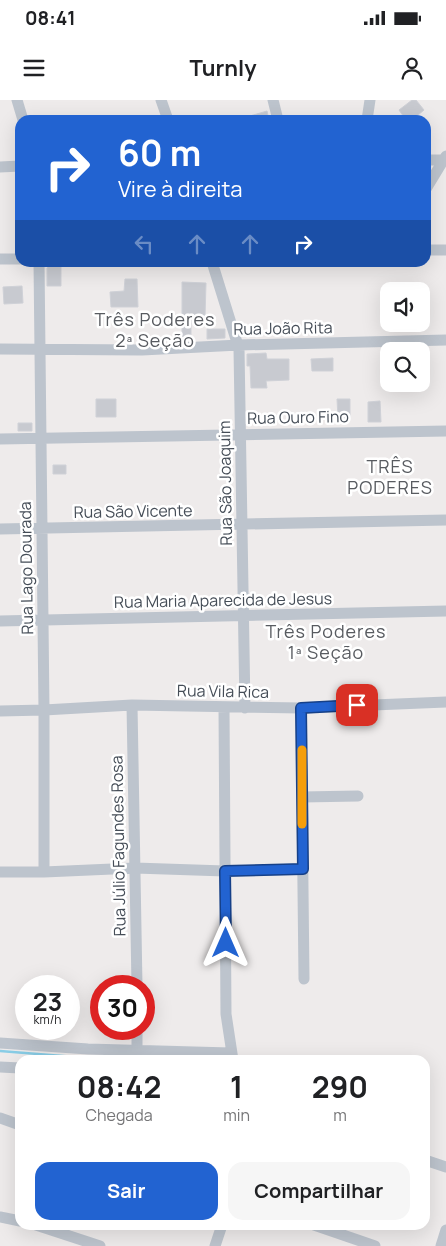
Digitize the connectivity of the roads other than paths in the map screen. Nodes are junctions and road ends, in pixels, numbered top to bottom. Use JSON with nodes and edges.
{"nodes":[{"id":1,"x":17,"y":100,"type":"edge"},
{"id":2,"x":162,"y":100,"type":"edge"},
{"id":3,"x":273,"y":100,"type":"edge"},
{"id":4,"x":370,"y":100,"type":"edge"},
{"id":5,"x":22,"y":115,"type":"edge"},
{"id":6,"x":166,"y":115,"type":"edge"},
{"id":7,"x":277,"y":115,"type":"edge"},
{"id":8,"x":368,"y":115,"type":"edge"},
{"id":9,"x":445,"y":159,"type":"edge"},
{"id":10,"x":431,"y":160,"type":"edge"},
{"id":11,"x":15,"y":166,"type":"edge"},
{"id":12,"x":0,"y":167,"type":"edge"},
{"id":13,"x":431,"y":181,"type":"edge"},
{"id":14,"x":431,"y":250,"type":"edge"},
{"id":15,"x":446,"y":250,"type":"edge"},
{"id":16,"x":0,"y":259,"type":"edge"},
{"id":17,"x":15,"y":259,"type":"edge"},
{"id":18,"x":39,"y":267,"type":"edge"},
{"id":19,"x":214,"y":267,"type":"edge"},
{"id":20,"x":446,"y":340,"type":"edge"},
{"id":21,"x":238,"y":345,"type":"junction"},
{"id":22,"x":40,"y":348,"type":"junction"},
{"id":23,"x":0,"y":349,"type":"edge"},
{"id":24,"x":446,"y":430,"type":"edge"},
{"id":25,"x":240,"y":435,"type":"junction"},
{"id":26,"x":0,"y":439,"type":"edge"},
{"id":27,"x":41,"y":439,"type":"junction"},
{"id":28,"x":446,"y":520,"type":"edge"},
{"id":29,"x":241,"y":524,"type":"junction"},
{"id":30,"x":0,"y":529,"type":"edge"},
{"id":31,"x":42,"y":529,"type":"junction"},
{"id":32,"x":446,"y":611,"type":"edge"},
{"id":33,"x":243,"y":615,"type":"junction"},
{"id":34,"x":43,"y":620,"type":"junction"},
{"id":35,"x":0,"y":621,"type":"edge"},
{"id":36,"x":446,"y":702,"type":"edge"},
{"id":37,"x":132,"y":705,"type":"junction"},
{"id":38,"x":224,"y":708,"type":"junction"},
{"id":39,"x":245,"y":708,"type":"junction"},
{"id":40,"x":301,"y":708,"type":"junction"},
{"id":41,"x":0,"y":710,"type":"edge"},
{"id":42,"x":44,"y":710,"type":"junction"},
{"id":43,"x":302,"y":796,"type":"junction"},
{"id":44,"x":358,"y":796,"type":"dead end"},
{"id":45,"x":136,"y":868,"type":"junction"},
{"id":46,"x":303,"y":869,"type":"junction"},
{"id":47,"x":225,"y":871,"type":"junction"},
{"id":48,"x":0,"y":872,"type":"edge"},
{"id":49,"x":44,"y":872,"type":"junction"},
{"id":50,"x":136,"y":975,"type":"edge"},
{"id":51,"x":304,"y":979,"type":"dead end"},
{"id":52,"x":137,"y":1040,"type":"edge"},
{"id":53,"x":0,"y":1043,"type":"edge"},
{"id":54,"x":137,"y":1051,"type":"junction"},
{"id":55,"x":213,"y":1055,"type":"edge"},
{"id":56,"x":232,"y":1055,"type":"edge"},
{"id":57,"x":0,"y":1067,"type":"edge"},
{"id":58,"x":15,"y":1068,"type":"edge"},
{"id":59,"x":0,"y":1118,"type":"edge"},
{"id":60,"x":15,"y":1123,"type":"edge"},
{"id":61,"x":430,"y":1162,"type":"edge"},
{"id":62,"x":446,"y":1168,"type":"edge"},
{"id":63,"x":0,"y":1217,"type":"edge"},
{"id":64,"x":15,"y":1220,"type":"edge"},
{"id":65,"x":51,"y":1230,"type":"edge"},
{"id":66,"x":220,"y":1230,"type":"edge"},
{"id":67,"x":329,"y":1230,"type":"edge"},
{"id":68,"x":446,"y":1230,"type":"edge"},
{"id":69,"x":98,"y":1246,"type":"edge"},
{"id":70,"x":215,"y":1246,"type":"edge"},
{"id":71,"x":375,"y":1246,"type":"edge"},
{"id":72,"x":441,"y":1246,"type":"edge"}],
"edges":[{"from":1,"to":5,"type":"street"},
{"from":2,"to":6,"type":"street"},
{"from":3,"to":7,"type":"street"},
{"from":4,"to":8,"type":"street"},
{"from":9,"to":10,"type":"street"},
{"from":9,"to":13,"type":"street"},
{"from":11,"to":12,"type":"street"},
{"from":14,"to":15,"type":"street"},
{"from":16,"to":17,"type":"street"},
{"from":18,"to":22,"type":"street","name":"Rua Lago Dourada"},
{"from":19,"to":21,"type":"street","name":"Rua São Joaquim"},
{"from":20,"to":21,"type":"street","name":"Rua João Rita"},
{"from":21,"to":22,"type":"street","name":"Rua João Rita"},
{"from":21,"to":25,"type":"street","name":"Rua São Joaquim"},
{"from":22,"to":23,"type":"street","name":"Rua João Rita"},
{"from":22,"to":27,"type":"street","name":"Rua Lago Dourada"},
{"from":24,"to":25,"type":"street","name":"Rua Ouro Fino"},
{"from":25,"to":27,"type":"street","name":"Rua Ouro Fino"},
{"from":25,"to":29,"type":"street","name":"Rua São Joaquim"},
{"from":26,"to":27,"type":"street","name":"Rua Ouro Fino"},
{"from":27,"to":31,"type":"street","name":"Rua Lago Dourada"},
{"from":28,"to":29,"type":"street","name":"Rua São Vicente"},
{"from":29,"to":31,"type":"street","name":"Rua São Vicente"},
{"from":29,"to":33,"type":"street","name":"Rua São Joaquim"},
{"from":30,"to":31,"type":"street","name":"Rua São Vicente"},
{"from":31,"to":34,"type":"street","name":"Rua Lago Dourada"},
{"from":32,"to":33,"type":"street","name":"Rua Maria Aparecida de Jesus"},
{"from":33,"to":34,"type":"street","name":"Rua Maria Aparecida de Jesus"},
{"from":33,"to":39,"type":"street","name":"Rua São Joaquim"},
{"from":34,"to":35,"type":"street","name":"Rua Maria Aparecida de Jesus"},
{"from":34,"to":42,"type":"street","name":"Rua Lago Dourada"},
{"from":36,"to":40,"type":"street","name":"Rua Vila Rica"},
{"from":37,"to":38,"type":"street","name":"Rua Vila Rica"},
{"from":37,"to":42,"type":"street","name":"Rua Vila Rica"},
{"from":37,"to":45,"type":"street","name":"Rua Júlio Fagundes Rosa"},
{"from":38,"to":39,"type":"street","name":"Rua Vila Rica"},
{"from":38,"to":47,"type":"street"},
{"from":39,"to":40,"type":"street","name":"Rua Vila Rica"},
{"from":40,"to":43,"type":"street"},
{"from":41,"to":42,"type":"street","name":"Rua Vila Rica"},
{"from":42,"to":49,"type":"street","name":"Rua Lago Dourada"},
{"from":43,"to":44,"type":"street"},
{"from":43,"to":46,"type":"street"},
{"from":45,"to":47,"type":"street"},
{"from":45,"to":49,"type":"street"},
{"from":45,"to":50,"type":"street","name":"Rua Júlio Fagundes Rosa"},
{"from":46,"to":47,"type":"street"},
{"from":46,"to":51,"type":"street"},
{"from":47,"to":56,"type":"street"},
{"from":48,"to":49,"type":"street"},
{"from":52,"to":54,"type":"street"},
{"from":53,"to":54,"type":"street"},
{"from":54,"to":55,"type":"street"},
{"from":57,"to":58,"type":"street"},
{"from":59,"to":60,"type":"street"},
{"from":61,"to":62,"type":"street"},
{"from":63,"to":64,"type":"street"},
{"from":65,"to":69,"type":"street"},
{"from":66,"to":70,"type":"street"},
{"from":67,"to":71,"type":"street"},
{"from":68,"to":72,"type":"street"}]}
